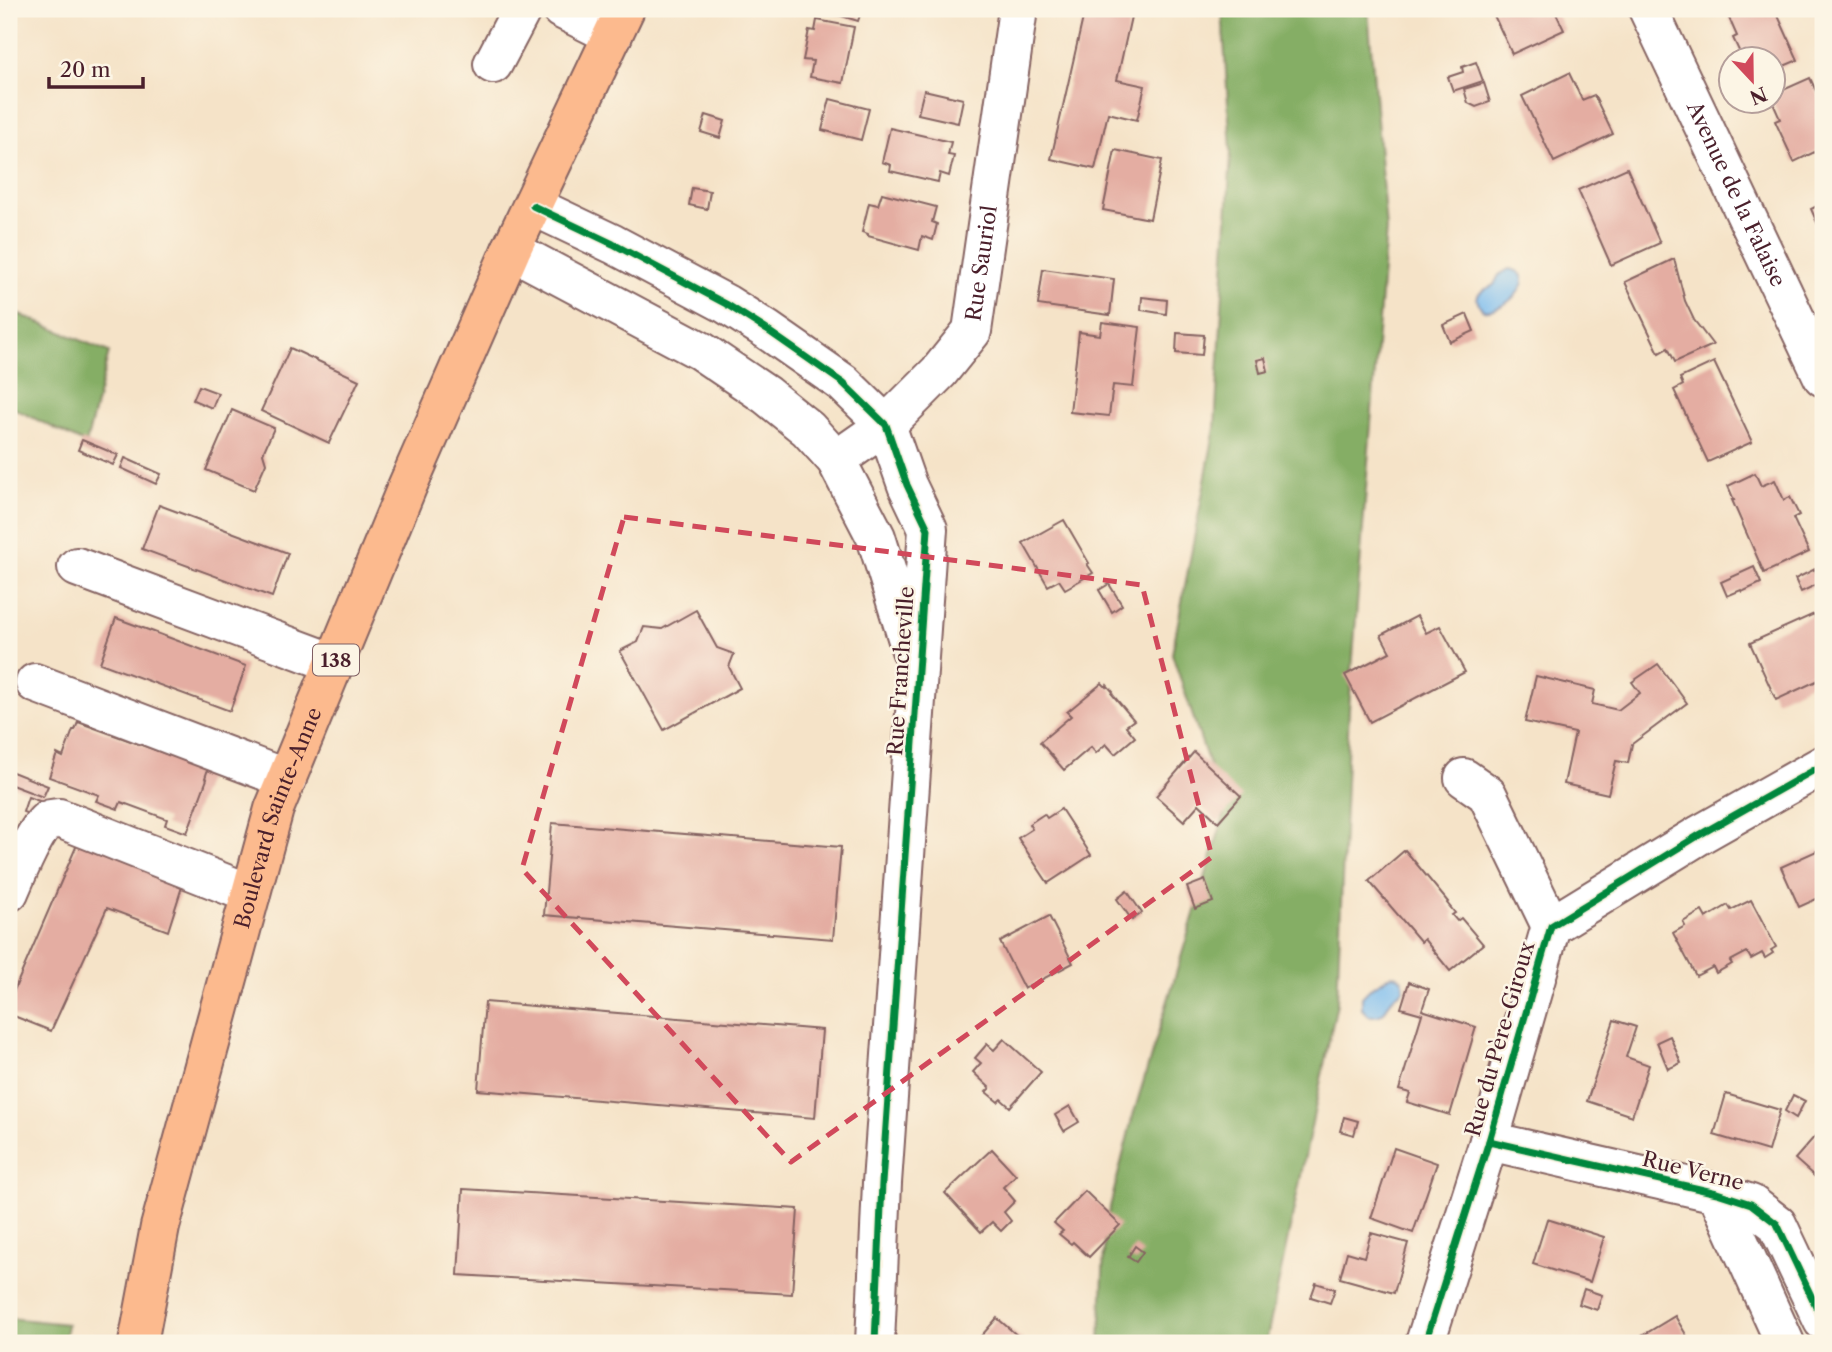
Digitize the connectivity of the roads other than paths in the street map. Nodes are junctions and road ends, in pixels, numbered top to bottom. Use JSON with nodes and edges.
{"nodes":[{"id":1,"x":522,"y":9,"type":"edge"},
{"id":2,"x":561,"y":9,"type":"edge"},
{"id":3,"x":1018,"y":9,"type":"edge"},
{"id":4,"x":1648,"y":9,"type":"edge"},
{"id":5,"x":619,"y":22,"type":"edge"},
{"id":6,"x":493,"y":64,"type":"dead end"},
{"id":7,"x":533,"y":206,"type":"junction"},
{"id":8,"x":511,"y":250,"type":"junction"},
{"id":9,"x":1820,"y":361,"type":"edge"},
{"id":10,"x":886,"y":425,"type":"junction"},
{"id":11,"x":836,"y":460,"type":"junction"},
{"id":12,"x":77,"y":567,"type":"dead end"},
{"id":13,"x":334,"y":663,"type":"junction"},
{"id":14,"x":918,"y":676,"type":"junction"},
{"id":15,"x":35,"y":683,"type":"dead end"},
{"id":16,"x":1823,"y":765,"type":"edge"},
{"id":17,"x":1464,"y":778,"type":"dead end"},
{"id":18,"x":286,"y":779,"type":"junction"},
{"id":19,"x":9,"y":892,"type":"edge"},
{"id":20,"x":251,"y":894,"type":"junction"},
{"id":21,"x":1551,"y":926,"type":"junction"},
{"id":22,"x":1489,"y":1141,"type":"junction"},
{"id":23,"x":1717,"y":1193,"type":"junction"},
{"id":24,"x":1823,"y":1321,"type":"edge"},
{"id":25,"x":138,"y":1343,"type":"edge"},
{"id":26,"x":875,"y":1343,"type":"edge"},
{"id":27,"x":1425,"y":1343,"type":"edge"},
{"id":28,"x":1786,"y":1343,"type":"edge"}],
"edges":[{"from":1,"to":6,"type":"street"},
{"from":2,"to":5,"type":"street"},
{"from":3,"to":10,"type":"street","name":"Rue Sauriol"},
{"from":4,"to":9,"type":"street","name":"Avenue de la Falaise"},
{"from":5,"to":7,"type":"main road","name":"Boulevard Sainte-Anne","number":"138"},
{"from":7,"to":8,"type":"main road","name":"Boulevard Sainte-Anne","number":"138"},
{"from":7,"to":10,"type":"street","name":"Rue Francheville"},
{"from":8,"to":11,"type":"street","name":"Rue Francheville"},
{"from":8,"to":13,"type":"main road","name":"Boulevard Sainte-Anne","number":"138"},
{"from":10,"to":11,"type":"street","name":"Rue Sauriol"},
{"from":10,"to":14,"type":"street","name":"Rue Francheville"},
{"from":11,"to":14,"type":"street","name":"Rue Francheville"},
{"from":12,"to":13,"type":"street"},
{"from":13,"to":18,"type":"main road","name":"Boulevard Sainte-Anne","number":"138"},
{"from":14,"to":26,"type":"street","name":"Rue Francheville"},
{"from":15,"to":18,"type":"street"},
{"from":16,"to":21,"type":"street","name":"Rue du Père-Giroux"},
{"from":17,"to":21,"type":"street"},
{"from":18,"to":20,"type":"main road","name":"Boulevard Sainte-Anne","number":"138"},
{"from":19,"to":20,"type":"street"},
{"from":20,"to":25,"type":"main road","name":"Boulevard Sainte-Anne","number":"138"},
{"from":21,"to":22,"type":"street","name":"Rue du Père-Giroux"},
{"from":22,"to":23,"type":"street","name":"Rue Verne"},
{"from":22,"to":27,"type":"street","name":"Rue du Père-Giroux"},
{"from":23,"to":24,"type":"street","name":"Rue Verne"},
{"from":23,"to":28,"type":"street","name":"Rue Verne"}]}
